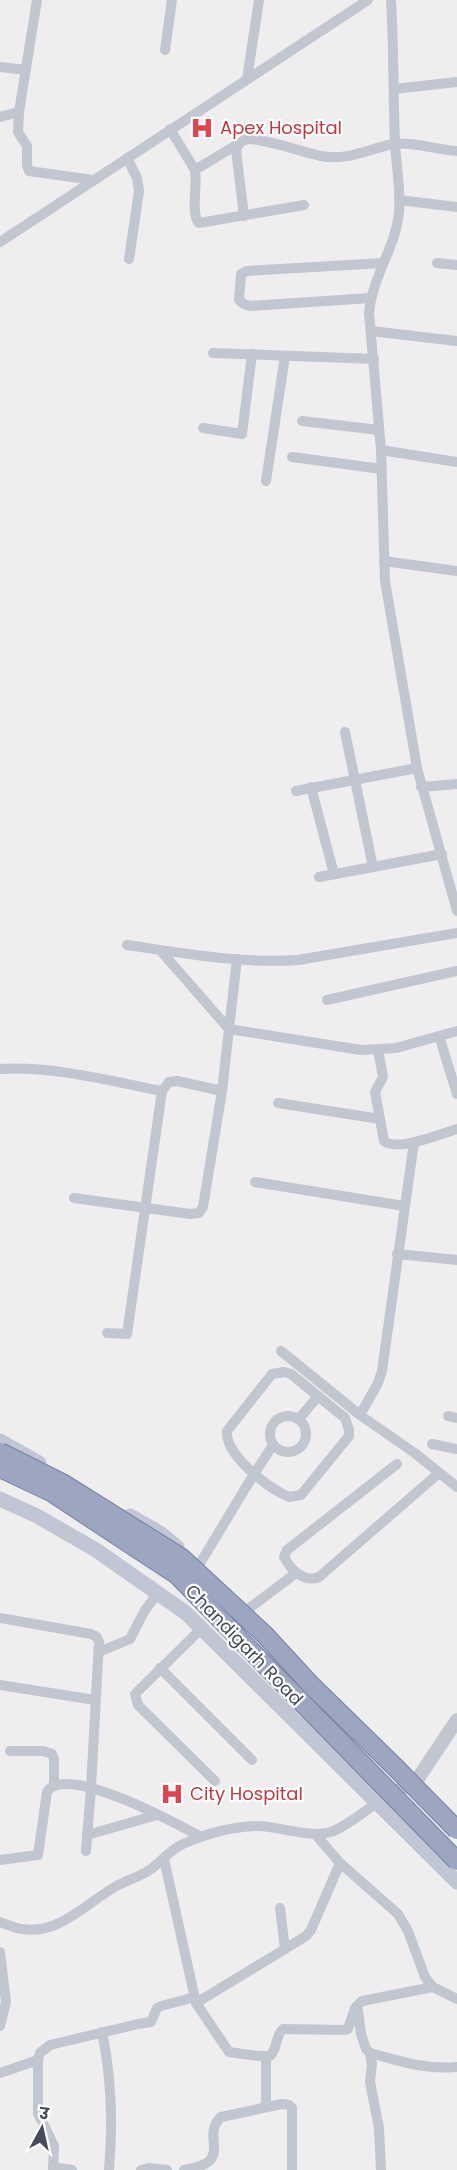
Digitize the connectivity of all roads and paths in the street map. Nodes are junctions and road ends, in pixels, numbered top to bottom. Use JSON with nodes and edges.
{"nodes":[{"id":1,"x":38,"y":0,"type":"edge"},
{"id":2,"x":172,"y":0,"type":"edge"},
{"id":3,"x":259,"y":0,"type":"edge"},
{"id":4,"x":368,"y":0,"type":"edge"},
{"id":5,"x":391,"y":0,"type":"edge"},
{"id":6,"x":165,"y":50,"type":"dead end"},
{"id":7,"x":0,"y":67,"type":"edge"},
{"id":8,"x":26,"y":70,"type":"junction"},
{"id":9,"x":247,"y":79,"type":"junction"},
{"id":10,"x":457,"y":82,"type":"edge"},
{"id":11,"x":394,"y":89,"type":"junction"},
{"id":12,"x":19,"y":112,"type":"junction"},
{"id":13,"x":0,"y":117,"type":"edge"},
{"id":14,"x":170,"y":129,"type":"junction"},
{"id":15,"x":238,"y":144,"type":"junction"},
{"id":16,"x":395,"y":144,"type":"junction"},
{"id":17,"x":457,"y":152,"type":"edge"},
{"id":18,"x":127,"y":158,"type":"junction"},
{"id":19,"x":195,"y":170,"type":"junction"},
{"id":20,"x":93,"y":180,"type":"junction"},
{"id":21,"x":399,"y":200,"type":"junction"},
{"id":22,"x":304,"y":205,"type":"dead end"},
{"id":23,"x":457,"y":207,"type":"edge"},
{"id":24,"x":244,"y":216,"type":"junction"},
{"id":25,"x":0,"y":242,"type":"edge"},
{"id":26,"x":129,"y":259,"type":"dead end"},
{"id":27,"x":383,"y":263,"type":"junction"},
{"id":28,"x":437,"y":263,"type":"dead end"},
{"id":29,"x":457,"y":266,"type":"edge"},
{"id":30,"x":371,"y":298,"type":"junction"},
{"id":31,"x":371,"y":331,"type":"junction"},
{"id":32,"x":457,"y":341,"type":"edge"},
{"id":33,"x":213,"y":353,"type":"dead end"},
{"id":34,"x":252,"y":354,"type":"junction"},
{"id":35,"x":285,"y":356,"type":"junction"},
{"id":36,"x":374,"y":359,"type":"junction"},
{"id":37,"x":302,"y":421,"type":"dead end"},
{"id":38,"x":203,"y":428,"type":"dead end"},
{"id":39,"x":379,"y":430,"type":"junction"},
{"id":40,"x":381,"y":450,"type":"junction"},
{"id":41,"x":292,"y":457,"type":"dead end"},
{"id":42,"x":457,"y":462,"type":"edge"},
{"id":43,"x":382,"y":469,"type":"junction"},
{"id":44,"x":266,"y":481,"type":"dead end"},
{"id":45,"x":384,"y":561,"type":"junction"},
{"id":46,"x":457,"y":571,"type":"edge"},
{"id":47,"x":345,"y":732,"type":"dead end"},
{"id":48,"x":417,"y":768,"type":"junction"},
{"id":49,"x":354,"y":779,"type":"junction"},
{"id":50,"x":457,"y":784,"type":"edge"},
{"id":51,"x":312,"y":787,"type":"junction"},
{"id":52,"x":421,"y":787,"type":"junction"},
{"id":53,"x":296,"y":791,"type":"dead end"},
{"id":54,"x":442,"y":854,"type":"junction"},
{"id":55,"x":373,"y":867,"type":"junction"},
{"id":56,"x":334,"y":874,"type":"junction"},
{"id":57,"x":319,"y":877,"type":"dead end"},
{"id":58,"x":454,"y":886,"type":"edge"},
{"id":59,"x":457,"y":911,"type":"edge"},
{"id":60,"x":457,"y":933,"type":"edge"},
{"id":61,"x":127,"y":945,"type":"dead end"},
{"id":62,"x":160,"y":950,"type":"junction"},
{"id":63,"x":237,"y":959,"type":"junction"},
{"id":64,"x":457,"y":970,"type":"edge"},
{"id":65,"x":327,"y":1000,"type":"dead end"},
{"id":66,"x":229,"y":1029,"type":"junction"},
{"id":67,"x":457,"y":1031,"type":"edge"},
{"id":68,"x":439,"y":1036,"type":"junction"},
{"id":69,"x":378,"y":1050,"type":"junction"},
{"id":70,"x":0,"y":1069,"type":"edge"},
{"id":71,"x":162,"y":1091,"type":"junction"},
{"id":72,"x":222,"y":1091,"type":"junction"},
{"id":73,"x":457,"y":1094,"type":"edge"},
{"id":74,"x":278,"y":1103,"type":"dead end"},
{"id":75,"x":380,"y":1119,"type":"junction"},
{"id":76,"x":457,"y":1130,"type":"edge"},
{"id":77,"x":414,"y":1142,"type":"junction"},
{"id":78,"x":255,"y":1182,"type":"dead end"},
{"id":79,"x":74,"y":1198,"type":"dead end"},
{"id":80,"x":404,"y":1206,"type":"junction"},
{"id":81,"x":146,"y":1209,"type":"junction"},
{"id":82,"x":398,"y":1254,"type":"junction"},
{"id":83,"x":457,"y":1260,"type":"edge"},
{"id":84,"x":106,"y":1334,"type":"dead end"},
{"id":85,"x":281,"y":1351,"type":"dead end"},
{"id":86,"x":318,"y":1396,"type":"junction"},
{"id":87,"x":360,"y":1415,"type":"junction"},
{"id":88,"x":299,"y":1419,"type":"junction"},
{"id":89,"x":0,"y":1441,"type":"edge"},
{"id":90,"x":432,"y":1444,"type":"dead end"},
{"id":91,"x":273,"y":1445,"type":"junction"},
{"id":92,"x":457,"y":1449,"type":"edge"},
{"id":93,"x":0,"y":1452,"type":"edge"},
{"id":94,"x":397,"y":1464,"type":"dead end"},
{"id":95,"x":0,"y":1468,"type":"edge"},
{"id":96,"x":439,"y":1473,"type":"junction"},
{"id":97,"x":254,"y":1474,"type":"junction"},
{"id":98,"x":457,"y":1487,"type":"edge"},
{"id":99,"x":0,"y":1499,"type":"edge"},
{"id":100,"x":199,"y":1565,"type":"junction"},
{"id":101,"x":296,"y":1573,"type":"junction"},
{"id":102,"x":158,"y":1593,"type":"junction"},
{"id":103,"x":247,"y":1610,"type":"junction"},
{"id":104,"x":0,"y":1618,"type":"edge"},
{"id":105,"x":202,"y":1628,"type":"junction"},
{"id":106,"x":99,"y":1652,"type":"junction"},
{"id":107,"x":160,"y":1668,"type":"junction"},
{"id":108,"x":0,"y":1685,"type":"edge"},
{"id":109,"x":95,"y":1700,"type":"junction"},
{"id":110,"x":457,"y":1720,"type":"edge"},
{"id":111,"x":10,"y":1751,"type":"dead end"},
{"id":112,"x":252,"y":1760,"type":"dead end"},
{"id":113,"x":417,"y":1780,"type":"junction"},
{"id":114,"x":215,"y":1781,"type":"dead end"},
{"id":115,"x":54,"y":1785,"type":"junction"},
{"id":116,"x":91,"y":1788,"type":"junction"},
{"id":117,"x":377,"y":1803,"type":"junction"},
{"id":118,"x":157,"y":1815,"type":"junction"},
{"id":119,"x":457,"y":1819,"type":"edge"},
{"id":120,"x":457,"y":1830,"type":"edge"},
{"id":121,"x":315,"y":1834,"type":"junction"},
{"id":122,"x":87,"y":1835,"type":"junction"},
{"id":123,"x":201,"y":1837,"type":"junction"},
{"id":124,"x":86,"y":1851,"type":"dead end"},
{"id":125,"x":164,"y":1859,"type":"junction"},
{"id":126,"x":0,"y":1860,"type":"edge"},
{"id":127,"x":457,"y":1861,"type":"edge"},
{"id":128,"x":340,"y":1863,"type":"junction"},
{"id":129,"x":457,"y":1882,"type":"edge"},
{"id":130,"x":280,"y":1908,"type":"dead end"},
{"id":131,"x":0,"y":1922,"type":"edge"},
{"id":132,"x":285,"y":1949,"type":"junction"},
{"id":133,"x":0,"y":1952,"type":"edge"},
{"id":134,"x":433,"y":1987,"type":"junction"},
{"id":135,"x":457,"y":1999,"type":"edge"},
{"id":136,"x":196,"y":2000,"type":"junction"},
{"id":137,"x":358,"y":2004,"type":"junction"},
{"id":138,"x":0,"y":2026,"type":"edge"},
{"id":139,"x":102,"y":2032,"type":"junction"},
{"id":140,"x":370,"y":2053,"type":"junction"},
{"id":141,"x":266,"y":2057,"type":"junction"},
{"id":142,"x":38,"y":2060,"type":"junction"},
{"id":143,"x":457,"y":2067,"type":"edge"},
{"id":144,"x":0,"y":2073,"type":"edge"},
{"id":145,"x":266,"y":2107,"type":"junction"},
{"id":146,"x":53,"y":2168,"type":"edge"},
{"id":147,"x":72,"y":2170,"type":"edge"},
{"id":148,"x":109,"y":2170,"type":"edge"},
{"id":149,"x":141,"y":2170,"type":"edge"},
{"id":150,"x":167,"y":2170,"type":"edge"},
{"id":151,"x":184,"y":2170,"type":"edge"},
{"id":152,"x":292,"y":2170,"type":"edge"},
{"id":153,"x":381,"y":2170,"type":"edge"}],
"edges":[{"from":1,"to":8,"type":"street"},
{"from":2,"to":6,"type":"street"},
{"from":3,"to":9,"type":"street"},
{"from":4,"to":9,"type":"street"},
{"from":5,"to":11,"type":"street"},
{"from":7,"to":8,"type":"street"},
{"from":8,"to":12,"type":"street"},
{"from":9,"to":14,"type":"street"},
{"from":10,"to":11,"type":"street"},
{"from":11,"to":16,"type":"street"},
{"from":12,"to":13,"type":"street"},
{"from":12,"to":20,"type":"street"},
{"from":14,"to":18,"type":"street"},
{"from":14,"to":19,"type":"street"},
{"from":15,"to":16,"type":"street"},
{"from":15,"to":19,"type":"street"},
{"from":15,"to":24,"type":"street"},
{"from":16,"to":17,"type":"street"},
{"from":16,"to":21,"type":"street"},
{"from":18,"to":20,"type":"street"},
{"from":18,"to":26,"type":"street"},
{"from":19,"to":24,"type":"street"},
{"from":20,"to":25,"type":"street"},
{"from":21,"to":23,"type":"street"},
{"from":21,"to":27,"type":"street"},
{"from":22,"to":24,"type":"street"},
{"from":27,"to":30,"type":"street"},
{"from":27,"to":30,"type":"street"},
{"from":28,"to":29,"type":"street"},
{"from":30,"to":31,"type":"street"},
{"from":31,"to":32,"type":"street"},
{"from":31,"to":36,"type":"street"},
{"from":33,"to":34,"type":"street"},
{"from":34,"to":35,"type":"street"},
{"from":34,"to":38,"type":"street"},
{"from":35,"to":36,"type":"street"},
{"from":35,"to":44,"type":"street"},
{"from":36,"to":39,"type":"street"},
{"from":37,"to":39,"type":"street"},
{"from":39,"to":40,"type":"street"},
{"from":40,"to":42,"type":"street"},
{"from":40,"to":43,"type":"street"},
{"from":41,"to":43,"type":"street"},
{"from":43,"to":45,"type":"street"},
{"from":45,"to":46,"type":"street"},
{"from":45,"to":48,"type":"street"},
{"from":47,"to":49,"type":"street"},
{"from":48,"to":49,"type":"street"},
{"from":48,"to":52,"type":"street"},
{"from":49,"to":51,"type":"street"},
{"from":49,"to":55,"type":"street"},
{"from":50,"to":52,"type":"street"},
{"from":51,"to":53,"type":"street"},
{"from":51,"to":56,"type":"street"},
{"from":52,"to":54,"type":"street"},
{"from":54,"to":55,"type":"street"},
{"from":54,"to":58,"type":"street"},
{"from":55,"to":56,"type":"street"},
{"from":56,"to":57,"type":"street"},
{"from":58,"to":59,"type":"street"},
{"from":60,"to":63,"type":"street"},
{"from":61,"to":62,"type":"street"},
{"from":62,"to":63,"type":"street"},
{"from":62,"to":66,"type":"street"},
{"from":63,"to":66,"type":"street"},
{"from":64,"to":65,"type":"street"},
{"from":66,"to":69,"type":"street"},
{"from":66,"to":72,"type":"street"},
{"from":67,"to":68,"type":"street"},
{"from":68,"to":69,"type":"street"},
{"from":68,"to":73,"type":"street"},
{"from":69,"to":75,"type":"street"},
{"from":70,"to":71,"type":"street"},
{"from":71,"to":72,"type":"street"},
{"from":71,"to":81,"type":"street"},
{"from":72,"to":81,"type":"street"},
{"from":74,"to":75,"type":"street"},
{"from":75,"to":77,"type":"street"},
{"from":76,"to":77,"type":"street"},
{"from":77,"to":80,"type":"street"},
{"from":78,"to":80,"type":"street"},
{"from":79,"to":81,"type":"street"},
{"from":80,"to":82,"type":"street"},
{"from":81,"to":84,"type":"street"},
{"from":82,"to":83,"type":"street"},
{"from":82,"to":87,"type":"street"},
{"from":85,"to":87,"type":"street"},
{"from":86,"to":88,"type":"street"},
{"from":86,"to":97,"type":"street"},
{"from":86,"to":97,"type":"street"},
{"from":87,"to":96,"type":"street"},
{"from":88,"to":91,"type":"street"},
{"from":88,"to":91,"type":"street"},
{"from":89,"to":100,"type":"main road"},
{"from":90,"to":92,"type":"street"},
{"from":91,"to":97,"type":"street"},
{"from":93,"to":120,"type":"highway","bridge":true},
{"from":94,"to":101,"type":"street"},
{"from":95,"to":127,"type":"highway","name":"Chandigarh Road","bridge":true},
{"from":96,"to":98,"type":"street"},
{"from":96,"to":101,"type":"street"},
{"from":97,"to":100,"type":"street"},
{"from":99,"to":102,"type":"main road"},
{"from":100,"to":103,"type":"main road"},
{"from":101,"to":103,"type":"street"},
{"from":102,"to":105,"type":"main road"},
{"from":102,"to":106,"type":"street"},
{"from":103,"to":113,"type":"main road"},
{"from":104,"to":106,"type":"street"},
{"from":105,"to":107,"type":"street"},
{"from":105,"to":117,"type":"main road"},
{"from":106,"to":109,"type":"street"},
{"from":107,"to":112,"type":"street"},
{"from":107,"to":114,"type":"street"},
{"from":108,"to":109,"type":"street"},
{"from":109,"to":116,"type":"street"},
{"from":110,"to":113,"type":"street"},
{"from":111,"to":115,"type":"street"},
{"from":113,"to":117,"type":"street"},
{"from":113,"to":119,"type":"main road"},
{"from":115,"to":116,"type":"street"},
{"from":115,"to":126,"type":"street"},
{"from":116,"to":118,"type":"street"},
{"from":116,"to":122,"type":"street"},
{"from":117,"to":121,"type":"street"},
{"from":117,"to":129,"type":"main road"},
{"from":118,"to":122,"type":"street"},
{"from":118,"to":123,"type":"street"},
{"from":121,"to":123,"type":"street"},
{"from":121,"to":128,"type":"street"},
{"from":122,"to":124,"type":"street"},
{"from":123,"to":125,"type":"street"},
{"from":125,"to":131,"type":"street"},
{"from":125,"to":136,"type":"street"},
{"from":128,"to":132,"type":"street"},
{"from":128,"to":134,"type":"street"},
{"from":130,"to":132,"type":"street"},
{"from":132,"to":136,"type":"street"},
{"from":133,"to":138,"type":"street"},
{"from":134,"to":135,"type":"street"},
{"from":134,"to":137,"type":"street"},
{"from":136,"to":139,"type":"street"},
{"from":136,"to":141,"type":"street"},
{"from":137,"to":140,"type":"street"},
{"from":137,"to":141,"type":"street"},
{"from":139,"to":142,"type":"street"},
{"from":139,"to":148,"type":"street"},
{"from":140,"to":143,"type":"street"},
{"from":140,"to":153,"type":"street"},
{"from":141,"to":145,"type":"street"},
{"from":142,"to":144,"type":"street"},
{"from":142,"to":146,"type":"street"},
{"from":145,"to":151,"type":"street"},
{"from":145,"to":152,"type":"street"},
{"from":146,"to":147,"type":"street"},
{"from":149,"to":150,"type":"street"}]}
